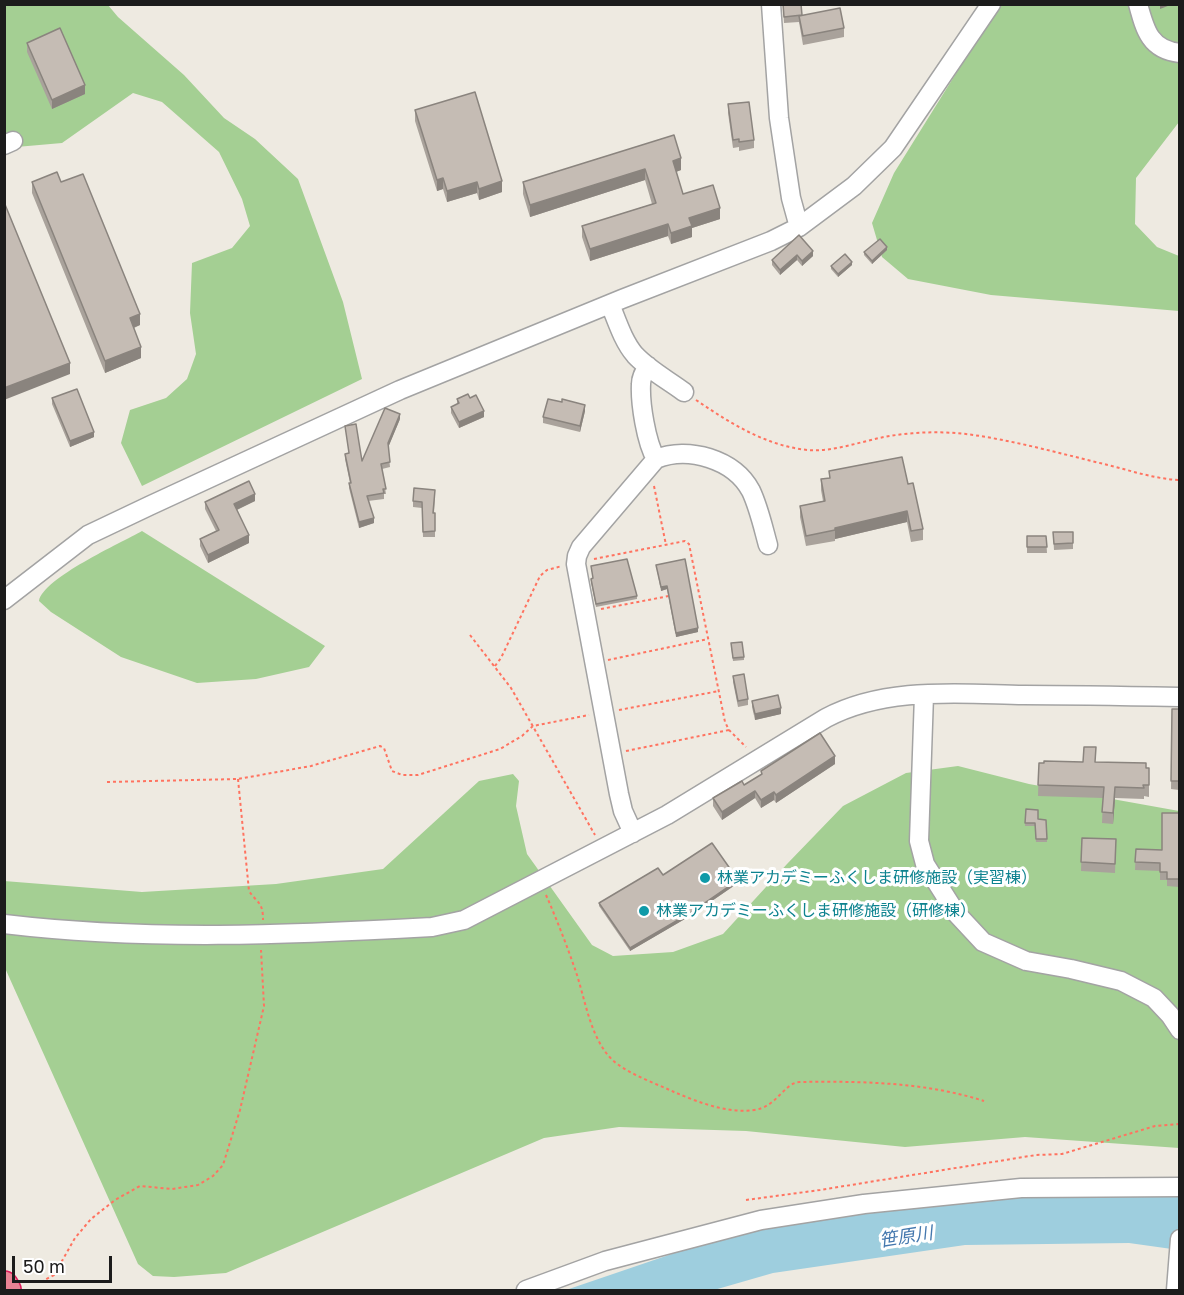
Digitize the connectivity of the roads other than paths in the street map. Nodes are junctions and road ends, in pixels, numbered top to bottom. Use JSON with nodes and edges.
{"nodes":[{"id":1,"x":771,"y":4,"type":"edge"},
{"id":2,"x":991,"y":4,"type":"edge"},
{"id":3,"x":1138,"y":4,"type":"edge"},
{"id":4,"x":1179,"y":53,"type":"edge"},
{"id":5,"x":799,"y":226,"type":"junction"},
{"id":6,"x":610,"y":304,"type":"junction"},
{"id":7,"x":648,"y":366,"type":"junction"},
{"id":8,"x":684,"y":392,"type":"road end"},
{"id":9,"x":653,"y":463,"type":"junction"},
{"id":10,"x":768,"y":545,"type":"dead end"},
{"id":11,"x":4,"y":600,"type":"edge"},
{"id":12,"x":924,"y":695,"type":"junction"},
{"id":13,"x":1179,"y":697,"type":"edge"},
{"id":14,"x":633,"y":833,"type":"junction"},
{"id":15,"x":4,"y":924,"type":"edge"},
{"id":16,"x":1179,"y":1030,"type":"edge"},
{"id":17,"x":1179,"y":1187,"type":"edge"},
{"id":18,"x":1179,"y":1239,"type":"edge"},
{"id":19,"x":4,"y":1284,"type":"edge"},
{"id":20,"x":7,"y":1290,"type":"edge"},
{"id":21,"x":526,"y":1290,"type":"edge"},
{"id":22,"x":1176,"y":1290,"type":"edge"}],
"edges":[{"from":1,"to":5,"type":"street"},
{"from":2,"to":5,"type":"street"},
{"from":3,"to":4,"type":"street"},
{"from":5,"to":6,"type":"street"},
{"from":6,"to":7,"type":"street"},
{"from":6,"to":11,"type":"street"},
{"from":7,"to":8,"type":"street"},
{"from":7,"to":9,"type":"street"},
{"from":9,"to":10,"type":"street"},
{"from":9,"to":14,"type":"street"},
{"from":12,"to":13,"type":"street"},
{"from":12,"to":14,"type":"street"},
{"from":12,"to":16,"type":"street"},
{"from":14,"to":15,"type":"street"},
{"from":17,"to":21,"type":"street"},
{"from":18,"to":22,"type":"street"},
{"from":19,"to":20,"type":"highway"}]}
